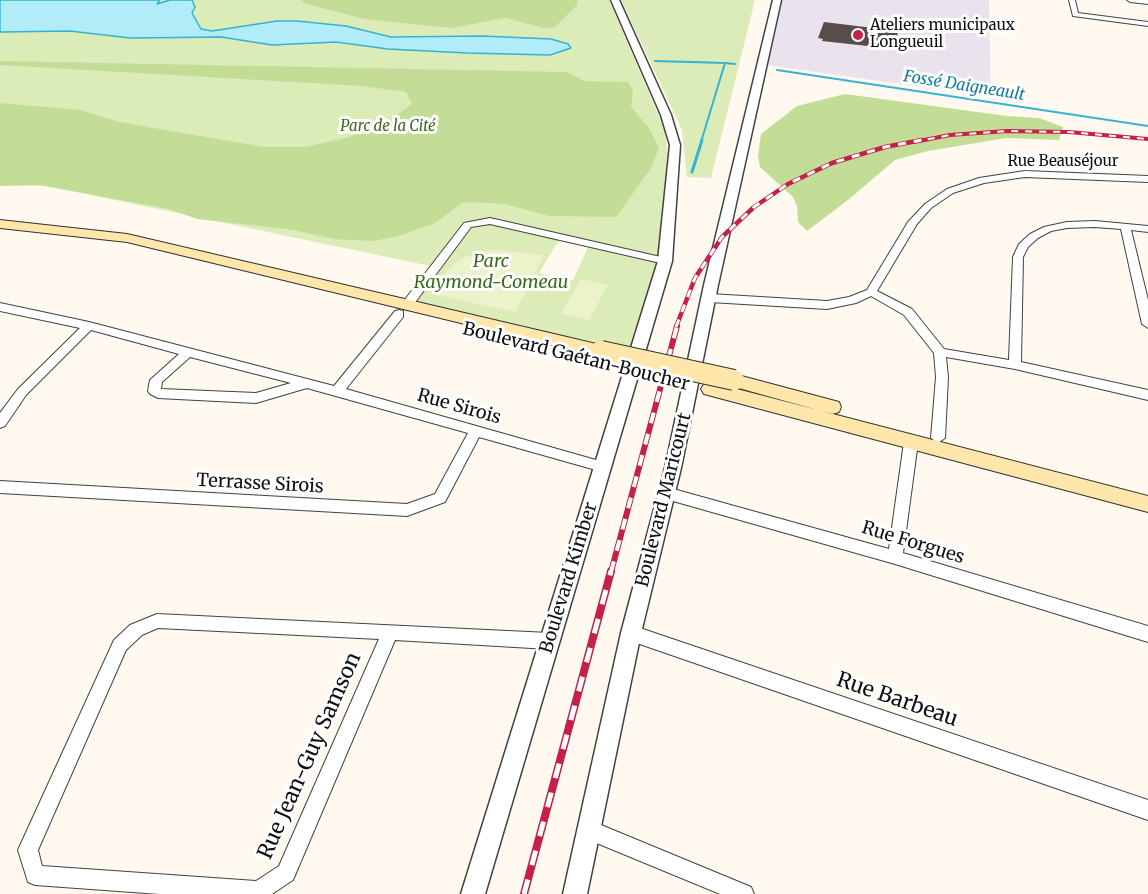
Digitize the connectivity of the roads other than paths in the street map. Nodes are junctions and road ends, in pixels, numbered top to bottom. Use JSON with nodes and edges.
{"nodes":[{"id":1,"x":615,"y":0,"type":"edge"},
{"id":2,"x":777,"y":0,"type":"edge"},
{"id":3,"x":1072,"y":0,"type":"edge"},
{"id":4,"x":1130,"y":0,"type":"edge"},
{"id":5,"x":1148,"y":2,"type":"edge"},
{"id":6,"x":1148,"y":24,"type":"edge"},
{"id":7,"x":1148,"y":179,"type":"edge"},
{"id":8,"x":0,"y":224,"type":"edge"},
{"id":9,"x":1125,"y":226,"type":"junction"},
{"id":10,"x":1148,"y":229,"type":"edge"},
{"id":11,"x":0,"y":232,"type":"edge"},
{"id":12,"x":665,"y":261,"type":"junction"},
{"id":13,"x":871,"y":292,"type":"junction"},
{"id":14,"x":710,"y":298,"type":"junction"},
{"id":15,"x":0,"y":307,"type":"edge"},
{"id":16,"x":403,"y":309,"type":"junction"},
{"id":17,"x":1148,"y":324,"type":"edge"},
{"id":18,"x":89,"y":327,"type":"junction"},
{"id":19,"x":940,"y":351,"type":"junction"},
{"id":20,"x":187,"y":353,"type":"junction"},
{"id":21,"x":1015,"y":364,"type":"junction"},
{"id":22,"x":304,"y":384,"type":"junction"},
{"id":23,"x":337,"y":391,"type":"junction"},
{"id":24,"x":1148,"y":395,"type":"edge"},
{"id":25,"x":803,"y":405,"type":"junction"},
{"id":26,"x":0,"y":423,"type":"edge"},
{"id":27,"x":476,"y":430,"type":"junction"},
{"id":28,"x":938,"y":438,"type":"junction"},
{"id":29,"x":911,"y":442,"type":"junction"},
{"id":30,"x":603,"y":466,"type":"junction"},
{"id":31,"x":0,"y":487,"type":"edge"},
{"id":32,"x":1148,"y":491,"type":"edge"},
{"id":33,"x":666,"y":493,"type":"junction"},
{"id":34,"x":1148,"y":504,"type":"edge"},
{"id":35,"x":896,"y":557,"type":"junction"},
{"id":36,"x":390,"y":632,"type":"junction"},
{"id":37,"x":632,"y":633,"type":"junction"},
{"id":38,"x":1148,"y":634,"type":"edge"},
{"id":39,"x":549,"y":641,"type":"junction"},
{"id":40,"x":1148,"y":810,"type":"edge"},
{"id":41,"x":589,"y":830,"type":"junction"},
{"id":42,"x":473,"y":894,"type":"edge"},
{"id":43,"x":575,"y":894,"type":"edge"},
{"id":44,"x":744,"y":894,"type":"edge"}],
"edges":[{"from":1,"to":12,"type":"street","name":"Boulevard Kimber"},
{"from":2,"to":14,"type":"street","name":"Boulevard Maricourt"},
{"from":3,"to":6,"type":"street"},
{"from":4,"to":5,"type":"street"},
{"from":7,"to":13,"type":"street","name":"Rue Beauséjour"},
{"from":8,"to":16,"type":"main road","name":"Boulevard Gaétan-Boucher"},
{"from":9,"to":10,"type":"street"},
{"from":9,"to":17,"type":"street"},
{"from":9,"to":21,"type":"street"},
{"from":11,"to":16,"type":"main road","name":"Boulevard Gaétan-Boucher"},
{"from":12,"to":16,"type":"street"},
{"from":12,"to":30,"type":"street","name":"Boulevard Kimber"},
{"from":13,"to":14,"type":"street"},
{"from":13,"to":19,"type":"street"},
{"from":14,"to":33,"type":"street","name":"Boulevard Maricourt"},
{"from":15,"to":18,"type":"street","name":"Rue Sirois"},
{"from":16,"to":23,"type":"street"},
{"from":16,"to":25,"type":"main road","name":"Boulevard Gaétan-Boucher"},
{"from":18,"to":20,"type":"street","name":"Rue Sirois"},
{"from":18,"to":26,"type":"street"},
{"from":19,"to":21,"type":"street"},
{"from":19,"to":28,"type":"street"},
{"from":20,"to":22,"type":"street","name":"Rue Sirois"},
{"from":20,"to":22,"type":"street","name":"Rue Sirois"},
{"from":21,"to":24,"type":"street"},
{"from":22,"to":23,"type":"street","name":"Rue Sirois"},
{"from":23,"to":27,"type":"street","name":"Rue Sirois"},
{"from":25,"to":28,"type":"main road","name":"Boulevard Gaétan-Boucher"},
{"from":25,"to":29,"type":"main road","name":"Boulevard Gaétan-Boucher"},
{"from":27,"to":30,"type":"street","name":"Rue Sirois"},
{"from":27,"to":31,"type":"street","name":"Terrasse Sirois"},
{"from":28,"to":32,"type":"main road","name":"Boulevard Gaétan-Boucher"},
{"from":29,"to":34,"type":"main road","name":"Boulevard Gaétan-Boucher"},
{"from":29,"to":35,"type":"street"},
{"from":30,"to":39,"type":"street","name":"Boulevard Kimber"},
{"from":33,"to":35,"type":"street","name":"Rue Forgues"},
{"from":33,"to":37,"type":"street","name":"Boulevard Maricourt"},
{"from":35,"to":38,"type":"street","name":"Rue Forgues"},
{"from":36,"to":36,"type":"street","name":"Rue Jean-Guy Samson"},
{"from":36,"to":39,"type":"street","name":"Rue Jean-Guy Samson"},
{"from":37,"to":40,"type":"street","name":"Rue Barbeau"},
{"from":37,"to":41,"type":"street","name":"Boulevard Maricourt"},
{"from":39,"to":42,"type":"street","name":"Boulevard Kimber"},
{"from":41,"to":43,"type":"street","name":"Boulevard Maricourt"},
{"from":41,"to":44,"type":"street"}]}
